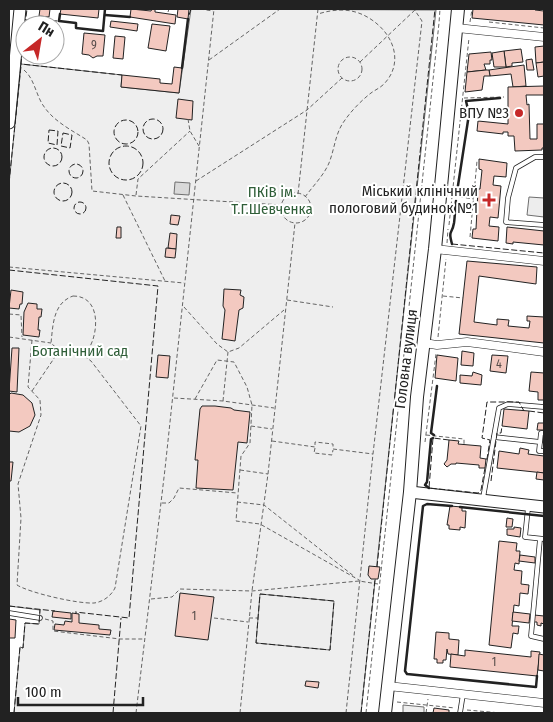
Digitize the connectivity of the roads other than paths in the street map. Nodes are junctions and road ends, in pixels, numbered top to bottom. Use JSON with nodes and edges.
{"nodes":[{"id":1,"x":20,"y":9,"type":"edge"},
{"id":2,"x":457,"y":10,"type":"edge"},
{"id":3,"x":457,"y":28,"type":"junction"},
{"id":4,"x":544,"y":37,"type":"edge"},
{"id":5,"x":10,"y":95,"type":"edge"},
{"id":6,"x":9,"y":123,"type":"edge"},
{"id":7,"x":544,"y":157,"type":"edge"},
{"id":8,"x":544,"y":225,"type":"edge"},
{"id":9,"x":441,"y":250,"type":"junction"},
{"id":10,"x":544,"y":261,"type":"edge"},
{"id":11,"x":431,"y":344,"type":"junction"},
{"id":12,"x":544,"y":352,"type":"edge"},
{"id":13,"x":544,"y":407,"type":"edge"},
{"id":14,"x":544,"y":433,"type":"edge"},
{"id":15,"x":494,"y":437,"type":"junction"},
{"id":16,"x":540,"y":442,"type":"junction"},
{"id":17,"x":544,"y":451,"type":"edge"},
{"id":18,"x":410,"y":492,"type":"junction"},
{"id":19,"x":483,"y":500,"type":"junction"},
{"id":20,"x":528,"y":506,"type":"junction"},
{"id":21,"x":544,"y":507,"type":"edge"},
{"id":22,"x":542,"y":539,"type":"edge"},
{"id":23,"x":9,"y":613,"type":"edge"},
{"id":24,"x":40,"y":618,"type":"road end"},
{"id":25,"x":544,"y":639,"type":"edge"},
{"id":26,"x":388,"y":686,"type":"junction"},
{"id":27,"x":463,"y":694,"type":"junction"},
{"id":28,"x":544,"y":703,"type":"edge"},
{"id":29,"x":460,"y":711,"type":"edge"},
{"id":30,"x":385,"y":713,"type":"edge"}],
"edges":[{"from":1,"to":5,"type":"street"},
{"from":2,"to":3,"type":"main road","name":"Головна вулиця"},
{"from":3,"to":4,"type":"street"},
{"from":3,"to":9,"type":"main road","name":"Головна вулиця"},
{"from":5,"to":6,"type":"street"},
{"from":7,"to":8,"type":"lane"},
{"from":9,"to":10,"type":"street"},
{"from":9,"to":11,"type":"main road","name":"Головна вулиця"},
{"from":11,"to":12,"type":"street"},
{"from":11,"to":18,"type":"main road","name":"Головна вулиця"},
{"from":13,"to":15,"type":"lane"},
{"from":14,"to":16,"type":"lane"},
{"from":15,"to":16,"type":"lane"},
{"from":15,"to":19,"type":"lane"},
{"from":16,"to":17,"type":"lane"},
{"from":18,"to":19,"type":"street"},
{"from":18,"to":26,"type":"main road","name":"Головна вулиця"},
{"from":19,"to":20,"type":"street"},
{"from":20,"to":21,"type":"street"},
{"from":20,"to":22,"type":"lane"},
{"from":22,"to":25,"type":"lane"},
{"from":23,"to":24,"type":"lane"},
{"from":26,"to":27,"type":"street"},
{"from":26,"to":30,"type":"main road","name":"Головна вулиця"},
{"from":27,"to":28,"type":"street"},
{"from":27,"to":29,"type":"lane"}]}
